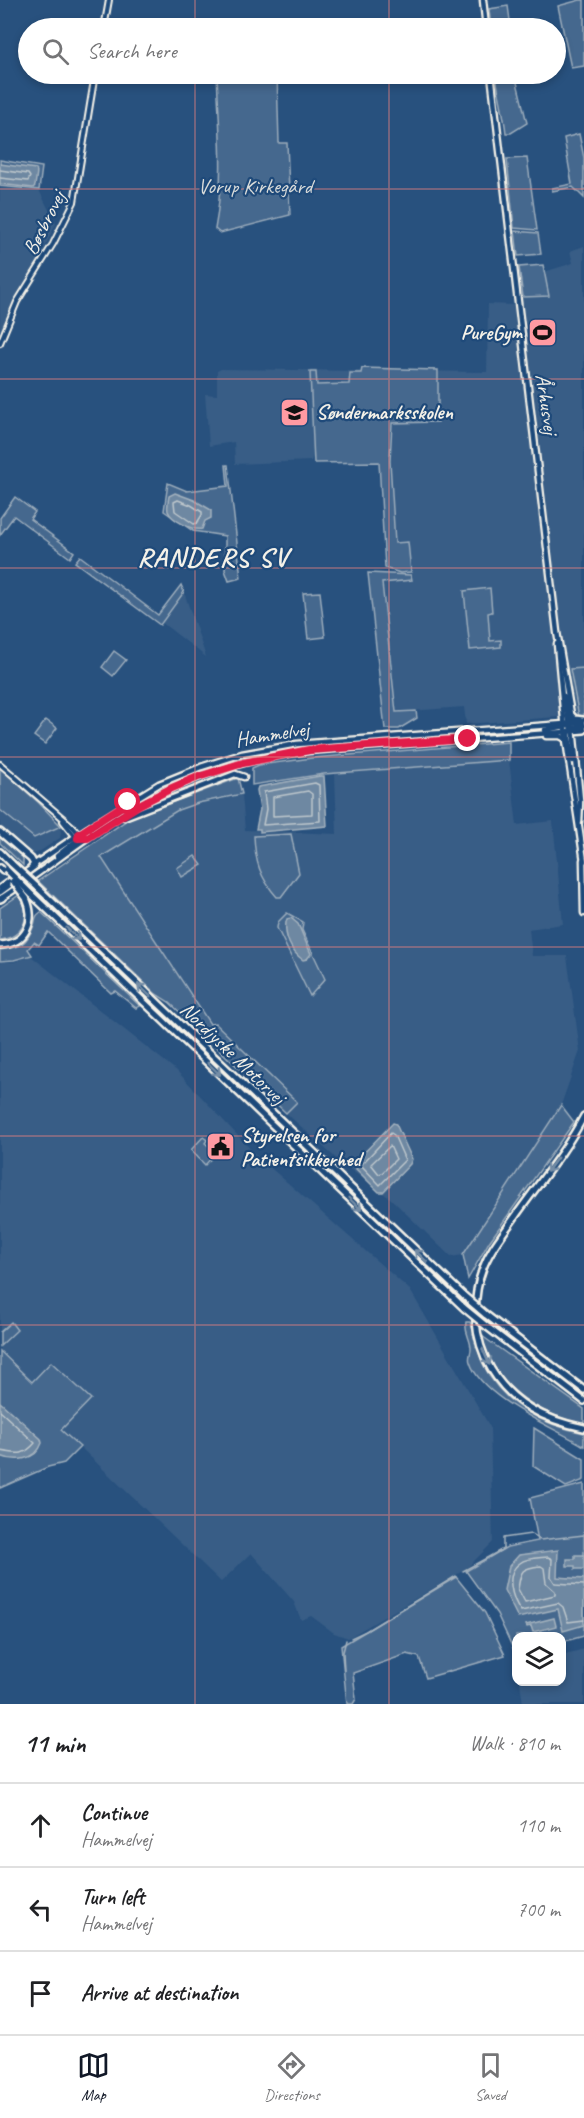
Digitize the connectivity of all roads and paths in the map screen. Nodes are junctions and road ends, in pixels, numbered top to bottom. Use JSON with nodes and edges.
{"nodes":[{"id":1,"x":109,"y":0,"type":"edge"},
{"id":2,"x":483,"y":0,"type":"edge"},
{"id":3,"x":106,"y":18,"type":"edge"},
{"id":4,"x":485,"y":18,"type":"edge"},
{"id":5,"x":93,"y":84,"type":"edge"},
{"id":6,"x":492,"y":84,"type":"edge"},
{"id":7,"x":0,"y":343,"type":"edge"},
{"id":8,"x":557,"y":632,"type":"junction"},
{"id":9,"x":572,"y":727,"type":"edge"},
{"id":10,"x":0,"y":764,"type":"edge"},
{"id":11,"x":244,"y":777,"type":"dead end"},
{"id":12,"x":113,"y":821,"type":"junction"},
{"id":13,"x":579,"y":822,"type":"junction"},
{"id":14,"x":0,"y":832,"type":"edge"},
{"id":15,"x":77,"y":836,"type":"junction"},
{"id":16,"x":88,"y":838,"type":"junction"},
{"id":17,"x":0,"y":852,"type":"edge"},
{"id":18,"x":584,"y":859,"type":"edge"},
{"id":19,"x":35,"y":864,"type":"junction"},
{"id":20,"x":2,"y":868,"type":"edge"},
{"id":21,"x":34,"y":875,"type":"junction"},
{"id":22,"x":0,"y":895,"type":"edge"},
{"id":23,"x":29,"y":896,"type":"junction"},
{"id":24,"x":584,"y":913,"type":"edge"},
{"id":25,"x":0,"y":945,"type":"edge"},
{"id":26,"x":584,"y":1116,"type":"edge"},
{"id":27,"x":584,"y":1390,"type":"edge"},
{"id":28,"x":584,"y":1401,"type":"edge"},
{"id":29,"x":584,"y":1428,"type":"edge"}],
"edges":[{"from":1,"to":3,"type":"street"},
{"from":2,"to":4,"type":"main road"},
{"from":5,"to":7,"type":"street","name":"Bøsbrovej"},
{"from":6,"to":8,"type":"main road","name":"Århusvej"},
{"from":8,"to":9,"type":"main road","name":"Århusvej"},
{"from":8,"to":9,"type":"main road","name":"Århusvej"},
{"from":9,"to":12,"type":"main road","name":"Hammelvej"},
{"from":9,"to":13,"type":"main road","name":"Århusvej"},
{"from":9,"to":13,"type":"main road","name":"Århusvej"},
{"from":9,"to":15,"type":"main road","name":"Hammelvej"},
{"from":10,"to":15,"type":"street"},
{"from":11,"to":12,"type":"main road"},
{"from":12,"to":16,"type":"main road","name":"Hammelvej"},
{"from":13,"to":18,"type":"main road","name":"Århusvej"},
{"from":14,"to":19,"type":"highway"},
{"from":15,"to":16,"type":"main road"},
{"from":15,"to":19,"type":"main road","name":"Hammelvej"},
{"from":15,"to":21,"type":"main road"},
{"from":16,"to":21,"type":"main road","name":"Hammelvej"},
{"from":27,"to":17,"type":"highway","name":"Nordjyske Motorvej","one_way":true,"bridge":true},
{"from":18,"to":24,"type":"main road","name":"Århusvej"},
{"from":19,"to":22,"type":"highway"},
{"from":20,"to":23,"type":"highway","name":"Nordjyske Motorvej","bridge":true},
{"from":21,"to":22,"type":"main road","name":"Hammelvej"},
{"from":23,"to":25,"type":"highway"},
{"from":23,"to":28,"type":"highway","name":"Nordjyske Motorvej","one_way":true,"bridge":true},
{"from":26,"to":29,"type":"highway","one_way":true}]}
